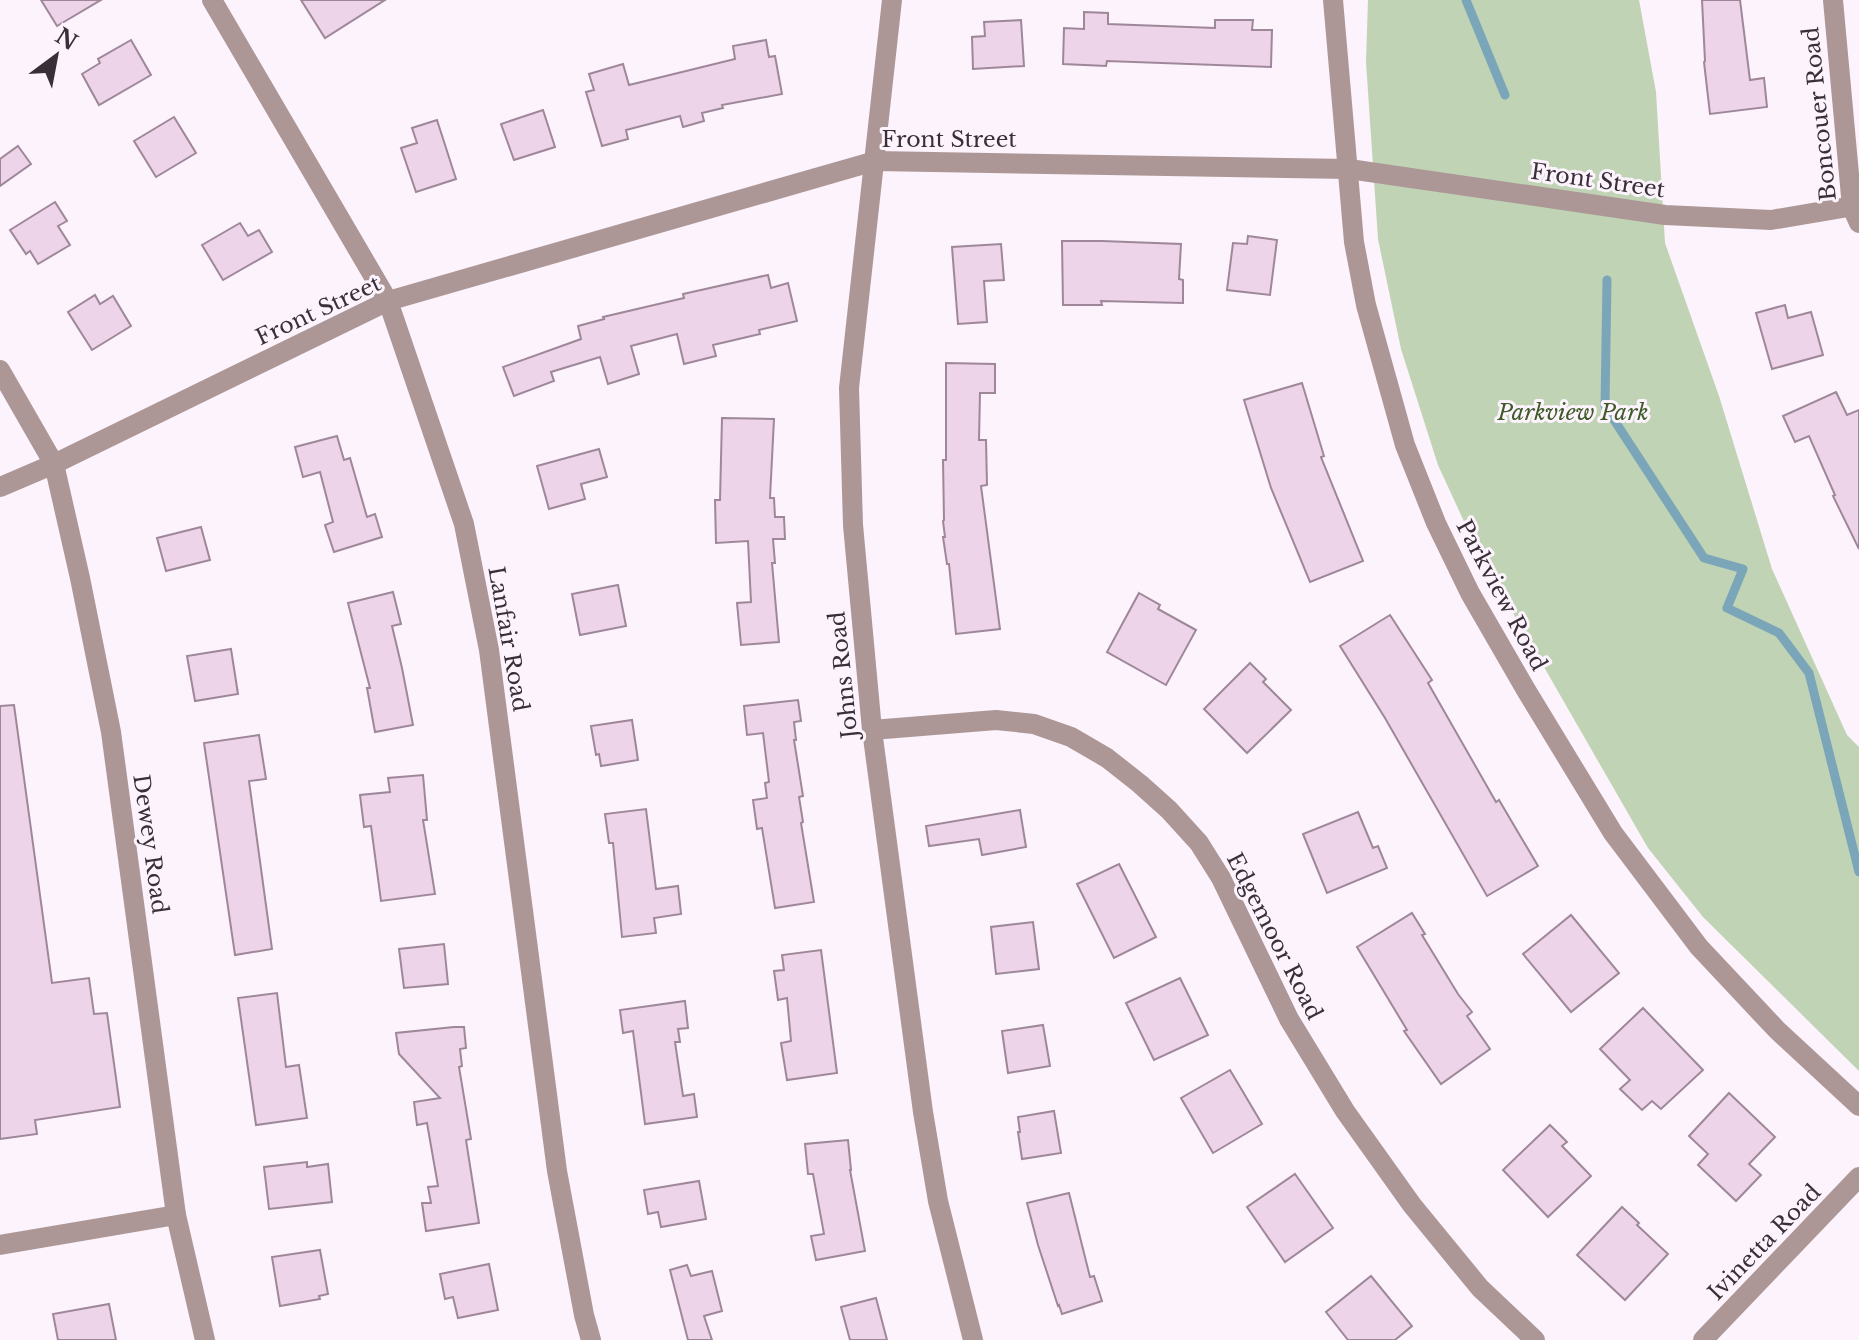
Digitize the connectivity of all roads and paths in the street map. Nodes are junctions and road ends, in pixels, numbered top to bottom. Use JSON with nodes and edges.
{"nodes":[{"id":1,"x":212,"y":0,"type":"edge"},
{"id":2,"x":892,"y":0,"type":"edge"},
{"id":3,"x":1333,"y":0,"type":"edge"},
{"id":4,"x":1833,"y":0,"type":"edge"},
{"id":5,"x":875,"y":161,"type":"junction"},
{"id":6,"x":1349,"y":169,"type":"junction"},
{"id":7,"x":1857,"y":212,"type":"edge"},
{"id":8,"x":388,"y":301,"type":"junction"},
{"id":9,"x":0,"y":370,"type":"edge"},
{"id":10,"x":54,"y":464,"type":"junction"},
{"id":11,"x":0,"y":487,"type":"edge"},
{"id":12,"x":872,"y":730,"type":"junction"},
{"id":13,"x":1859,"y":1106,"type":"edge"},
{"id":14,"x":1859,"y":1177,"type":"edge"},
{"id":15,"x":176,"y":1215,"type":"junction"},
{"id":16,"x":0,"y":1245,"type":"edge"},
{"id":17,"x":205,"y":1340,"type":"edge"},
{"id":18,"x":591,"y":1340,"type":"edge"},
{"id":19,"x":973,"y":1340,"type":"edge"},
{"id":20,"x":1535,"y":1340,"type":"edge"},
{"id":21,"x":1703,"y":1340,"type":"edge"}],
"edges":[{"from":1,"to":8,"type":"street","name":"Lanfair Road"},
{"from":2,"to":5,"type":"street","name":"Johns Road"},
{"from":3,"to":6,"type":"street","name":"Parkview Road"},
{"from":4,"to":7,"type":"street","name":"Boncouer Road"},
{"from":5,"to":6,"type":"street","name":"Front Street"},
{"from":5,"to":8,"type":"street","name":"Front Street"},
{"from":5,"to":12,"type":"street","name":"Johns Road"},
{"from":6,"to":7,"type":"street","name":"Front Street"},
{"from":6,"to":13,"type":"street","name":"Parkview Road"},
{"from":8,"to":10,"type":"street","name":"Front Street"},
{"from":8,"to":18,"type":"street","name":"Lanfair Road"},
{"from":9,"to":10,"type":"street","name":"Dewey Road"},
{"from":10,"to":11,"type":"street","name":"Front Street"},
{"from":10,"to":15,"type":"street","name":"Dewey Road"},
{"from":12,"to":19,"type":"street","name":"Johns Road"},
{"from":12,"to":20,"type":"street","name":"Edgemoor Road"},
{"from":14,"to":21,"type":"street","name":"Ivinetta Road"},
{"from":15,"to":16,"type":"street"},
{"from":15,"to":17,"type":"street","name":"Dewey Road"}]}
